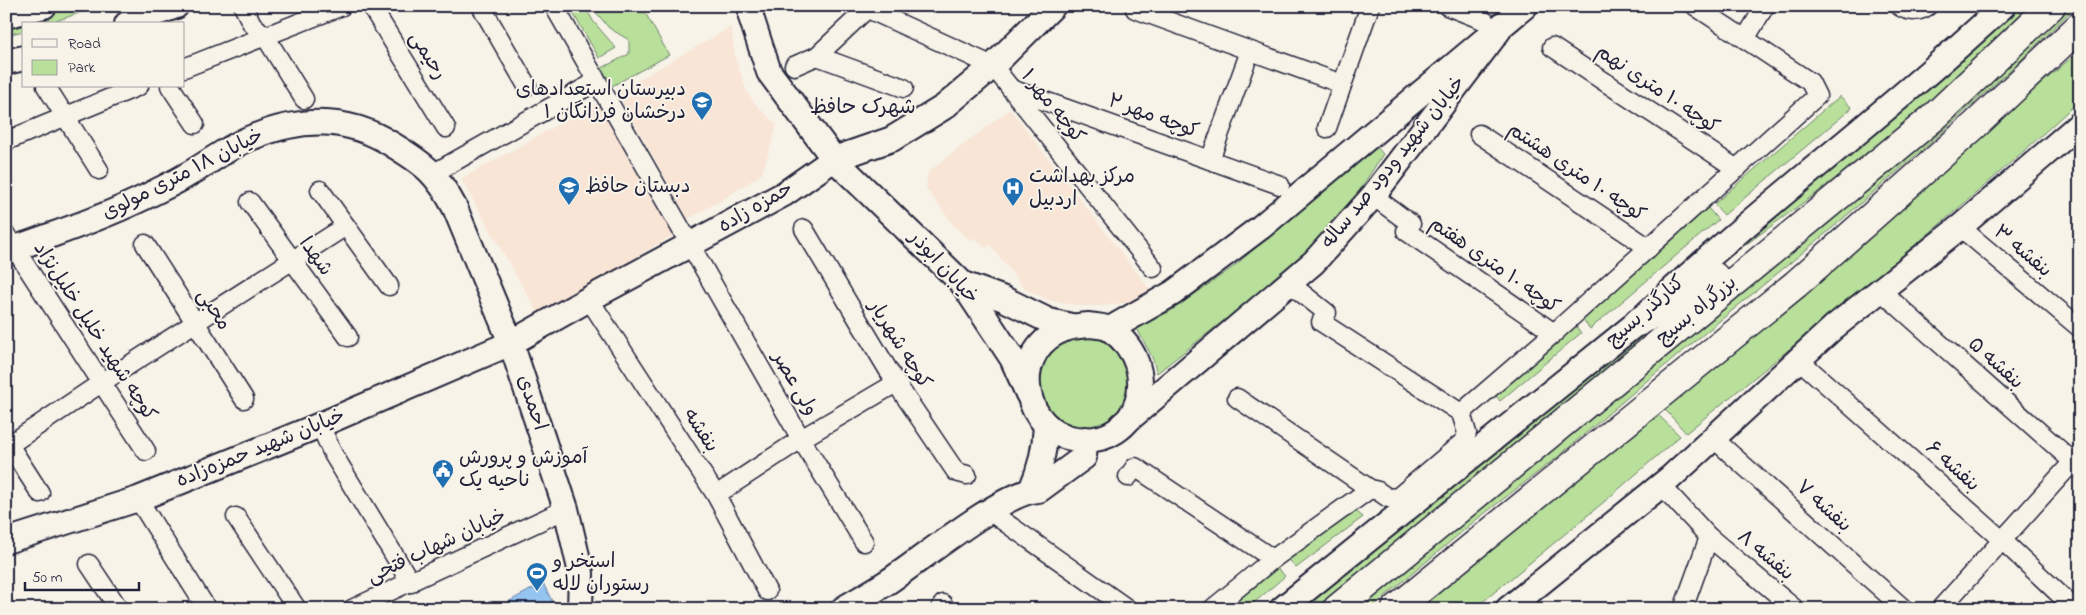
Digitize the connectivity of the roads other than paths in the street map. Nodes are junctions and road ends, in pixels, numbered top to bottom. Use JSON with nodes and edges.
{"nodes":[{"id":1,"x":44,"y":6,"type":"edge"},
{"id":2,"x":176,"y":6,"type":"edge"},
{"id":3,"x":243,"y":6,"type":"edge"},
{"id":4,"x":342,"y":6,"type":"edge"},
{"id":5,"x":371,"y":6,"type":"edge"},
{"id":6,"x":481,"y":6,"type":"edge"},
{"id":7,"x":554,"y":6,"type":"edge"},
{"id":8,"x":751,"y":6,"type":"edge"},
{"id":9,"x":1053,"y":6,"type":"edge"},
{"id":10,"x":1370,"y":6,"type":"edge"},
{"id":11,"x":1447,"y":6,"type":"edge"},
{"id":12,"x":1525,"y":6,"type":"edge"},
{"id":13,"x":1695,"y":6,"type":"edge"},
{"id":14,"x":1765,"y":6,"type":"edge"},
{"id":15,"x":1900,"y":6,"type":"edge"},
{"id":16,"x":2003,"y":6,"type":"edge"},
{"id":17,"x":2051,"y":6,"type":"edge"},
{"id":18,"x":869,"y":8,"type":"edge"},
{"id":19,"x":1134,"y":9,"type":"dead end"},
{"id":20,"x":1923,"y":9,"type":"edge"},
{"id":21,"x":6,"y":16,"type":"edge"},
{"id":22,"x":132,"y":22,"type":"edge"},
{"id":23,"x":1492,"y":25,"type":"junction"},
{"id":24,"x":2080,"y":26,"type":"edge"},
{"id":25,"x":265,"y":36,"type":"junction"},
{"id":26,"x":1745,"y":39,"type":"junction"},
{"id":27,"x":1552,"y":47,"type":"dead end"},
{"id":28,"x":1250,"y":51,"type":"junction"},
{"id":29,"x":817,"y":56,"type":"junction"},
{"id":30,"x":22,"y":58,"type":"edge"},
{"id":31,"x":6,"y":62,"type":"edge"},
{"id":32,"x":794,"y":66,"type":"dead end"},
{"id":33,"x":993,"y":66,"type":"junction"},
{"id":34,"x":185,"y":68,"type":"edge"},
{"id":35,"x":597,"y":81,"type":"junction"},
{"id":36,"x":1342,"y":84,"type":"junction"},
{"id":37,"x":527,"y":86,"type":"dead end"},
{"id":38,"x":47,"y":88,"type":"edge"},
{"id":39,"x":134,"y":88,"type":"edge"},
{"id":40,"x":171,"y":88,"type":"edge"},
{"id":41,"x":904,"y":88,"type":"dead end"},
{"id":42,"x":1011,"y":89,"type":"junction"},
{"id":43,"x":304,"y":99,"type":"dead end"},
{"id":44,"x":65,"y":117,"type":"junction"},
{"id":45,"x":1934,"y":117,"type":"junction"},
{"id":46,"x":195,"y":124,"type":"dead end"},
{"id":47,"x":446,"y":128,"type":"dead end"},
{"id":48,"x":1327,"y":128,"type":"dead end"},
{"id":49,"x":2078,"y":128,"type":"edge"},
{"id":50,"x":1479,"y":134,"type":"dead end"},
{"id":51,"x":6,"y":141,"type":"edge"},
{"id":52,"x":834,"y":159,"type":"junction"},
{"id":53,"x":1210,"y":160,"type":"junction"},
{"id":54,"x":1737,"y":169,"type":"junction"},
{"id":55,"x":99,"y":170,"type":"dead end"},
{"id":56,"x":434,"y":173,"type":"junction"},
{"id":57,"x":1280,"y":185,"type":"dead end"},
{"id":58,"x":320,"y":190,"type":"dead end"},
{"id":59,"x":1373,"y":196,"type":"junction"},
{"id":60,"x":250,"y":202,"type":"dead end"},
{"id":61,"x":346,"y":226,"type":"junction"},
{"id":62,"x":1960,"y":227,"type":"junction"},
{"id":63,"x":804,"y":229,"type":"dead end"},
{"id":64,"x":9,"y":244,"type":"edge"},
{"id":65,"x":145,"y":244,"type":"dead end"},
{"id":66,"x":690,"y":245,"type":"junction"},
{"id":67,"x":1649,"y":248,"type":"junction"},
{"id":68,"x":291,"y":261,"type":"junction"},
{"id":69,"x":1153,"y":268,"type":"dead end"},
{"id":70,"x":1289,"y":283,"type":"junction"},
{"id":71,"x":963,"y":284,"type":"junction"},
{"id":72,"x":389,"y":286,"type":"dead end"},
{"id":73,"x":1881,"y":291,"type":"junction"},
{"id":74,"x":589,"y":299,"type":"junction"},
{"id":75,"x":196,"y":322,"type":"junction"},
{"id":76,"x":1638,"y":322,"type":"junction"},
{"id":77,"x":1071,"y":326,"type":"junction"},
{"id":78,"x":2080,"y":328,"type":"edge"},
{"id":79,"x":1110,"y":329,"type":"junction"},
{"id":80,"x":1554,"y":333,"type":"junction"},
{"id":81,"x":348,"y":337,"type":"dead end"},
{"id":82,"x":512,"y":343,"type":"junction"},
{"id":83,"x":1798,"y":359,"type":"junction"},
{"id":84,"x":896,"y":382,"type":"junction"},
{"id":85,"x":101,"y":383,"type":"junction"},
{"id":86,"x":1028,"y":394,"type":"junction"},
{"id":87,"x":1237,"y":398,"type":"dead end"},
{"id":88,"x":244,"y":399,"type":"dead end"},
{"id":89,"x":1461,"y":413,"type":"junction"},
{"id":90,"x":320,"y":425,"type":"junction"},
{"id":91,"x":1046,"y":425,"type":"junction"},
{"id":92,"x":1122,"y":425,"type":"junction"},
{"id":93,"x":1714,"y":438,"type":"junction"},
{"id":94,"x":801,"y":439,"type":"junction"},
{"id":95,"x":1085,"y":439,"type":"junction"},
{"id":96,"x":7,"y":444,"type":"edge"},
{"id":97,"x":146,"y":451,"type":"dead end"},
{"id":98,"x":2077,"y":461,"type":"edge"},
{"id":99,"x":967,"y":475,"type":"dead end"},
{"id":100,"x":1128,"y":477,"type":"dead end"},
{"id":101,"x":1661,"y":485,"type":"junction"},
{"id":102,"x":1370,"y":489,"type":"junction"},
{"id":103,"x":1031,"y":490,"type":"junction"},
{"id":104,"x":40,"y":493,"type":"dead end"},
{"id":105,"x":716,"y":495,"type":"junction"},
{"id":106,"x":138,"y":500,"type":"junction"},
{"id":107,"x":566,"y":510,"type":"junction"},
{"id":108,"x":989,"y":512,"type":"junction"},
{"id":109,"x":236,"y":517,"type":"dead end"},
{"id":110,"x":1709,"y":537,"type":"junction"},
{"id":111,"x":2002,"y":540,"type":"junction"},
{"id":112,"x":6,"y":541,"type":"edge"},
{"id":113,"x":864,"y":542,"type":"dead end"},
{"id":114,"x":1273,"y":559,"type":"junction"},
{"id":115,"x":89,"y":564,"type":"dead end"},
{"id":116,"x":411,"y":583,"type":"junction"},
{"id":117,"x":767,"y":591,"type":"dead end"},
{"id":118,"x":119,"y":609,"type":"edge"},
{"id":119,"x":207,"y":609,"type":"edge"},
{"id":120,"x":297,"y":609,"type":"edge"},
{"id":121,"x":352,"y":609,"type":"edge"},
{"id":122,"x":580,"y":609,"type":"edge"},
{"id":123,"x":843,"y":609,"type":"edge"},
{"id":124,"x":1128,"y":609,"type":"edge"},
{"id":125,"x":1212,"y":609,"type":"edge"},
{"id":126,"x":1282,"y":609,"type":"edge"},
{"id":127,"x":1338,"y":609,"type":"edge"},
{"id":128,"x":1396,"y":609,"type":"edge"},
{"id":129,"x":1508,"y":609,"type":"edge"},
{"id":130,"x":1683,"y":609,"type":"edge"},
{"id":131,"x":1795,"y":609,"type":"edge"},
{"id":132,"x":1904,"y":609,"type":"edge"},
{"id":133,"x":1940,"y":609,"type":"edge"},
{"id":134,"x":2076,"y":609,"type":"edge"}],
"edges":[{"from":1,"to":21,"type":"street"},
{"from":2,"to":22,"type":"street"},
{"from":3,"to":25,"type":"street"},
{"from":4,"to":25,"type":"street"},
{"from":5,"to":47,"type":"street","name":"رحیمی"},
{"from":6,"to":37,"type":"street"},
{"from":7,"to":35,"type":"street","name":"ولی عصر"},
{"from":8,"to":52,"type":"street","name":"خیابان ابوذر"},
{"from":9,"to":33,"type":"street","name":"حمزه زاده"},
{"from":10,"to":36,"type":"street"},
{"from":11,"to":23,"type":"street"},
{"from":12,"to":23,"type":"street","name":"خیابان شهید ودود صد ساله"},
{"from":13,"to":26,"type":"street"},
{"from":14,"to":26,"type":"street"},
{"from":15,"to":20,"type":"street"},
{"from":16,"to":76,"type":"street","name":"کنارگذر بسیج"},
{"from":17,"to":45,"type":"highway","name":"بزرگراه بسیج"},
{"from":18,"to":29,"type":"street"},
{"from":18,"to":33,"type":"street"},
{"from":19,"to":28,"type":"street"},
{"from":23,"to":59,"type":"street","name":"خیابان شهید ودود صد ساله"},
{"from":23,"to":79,"type":"street","name":"خیابان شهید ودود صد ساله"},
{"from":24,"to":128,"type":"highway","name":"بزرگراه بسیج"},
{"from":25,"to":34,"type":"street"},
{"from":25,"to":43,"type":"street"},
{"from":26,"to":54,"type":"street"},
{"from":27,"to":54,"type":"street","name":"کوچه ۱۰ متری نهم"},
{"from":28,"to":36,"type":"street"},
{"from":28,"to":53,"type":"street"},
{"from":29,"to":32,"type":"street"},
{"from":29,"to":41,"type":"street"},
{"from":30,"to":31,"type":"street"},
{"from":33,"to":42,"type":"street","name":"کوچه مهر ۱"},
{"from":33,"to":52,"type":"street","name":"حمزه زاده"},
{"from":35,"to":56,"type":"street"},
{"from":35,"to":66,"type":"street","name":"ولی عصر"},
{"from":36,"to":48,"type":"street"},
{"from":38,"to":44,"type":"street"},
{"from":39,"to":44,"type":"street"},
{"from":40,"to":46,"type":"street"},
{"from":42,"to":53,"type":"street","name":"کوچه مهر ۲"},
{"from":42,"to":69,"type":"street","name":"کوچه مهر ۱"},
{"from":44,"to":51,"type":"street"},
{"from":44,"to":55,"type":"street"},
{"from":45,"to":76,"type":"highway"},
{"from":45,"to":127,"type":"highway","name":"بزرگراه بسیج"},
{"from":49,"to":62,"type":"street"},
{"from":50,"to":67,"type":"street","name":"کوچه ۱۰ متری هشتم"},
{"from":52,"to":66,"type":"street","name":"حمزه زاده"},
{"from":52,"to":71,"type":"street","name":"خیابان ابوذر"},
{"from":53,"to":57,"type":"street","name":"کوچه مهر ۲"},
{"from":54,"to":67,"type":"street"},
{"from":56,"to":64,"type":"street","name":"خیابان ۱۸ متری مولوی"},
{"from":56,"to":82,"type":"street","name":"خیابان ۱۸ متری مولوی"},
{"from":58,"to":61,"type":"street"},
{"from":59,"to":70,"type":"street","name":"خیابان شهید ودود صد ساله"},
{"from":59,"to":80,"type":"street","name":"کوچه ۱۰ متری هفتم"},
{"from":60,"to":68,"type":"street","name":"شهدا"},
{"from":61,"to":68,"type":"street"},
{"from":61,"to":72,"type":"street"},
{"from":62,"to":73,"type":"street"},
{"from":62,"to":78,"type":"street","name":"بنفشه ۳"},
{"from":63,"to":84,"type":"street","name":"کوچه شهریار"},
{"from":64,"to":85,"type":"street","name":"کوچه شهید خلیل خلیل‌نژاد"},
{"from":65,"to":75,"type":"street","name":"محبی"},
{"from":66,"to":74,"type":"street","name":"حمزه زاده"},
{"from":66,"to":94,"type":"street","name":"ولی عصر"},
{"from":67,"to":80,"type":"street"},
{"from":68,"to":75,"type":"street"},
{"from":68,"to":81,"type":"street","name":"شهدا"},
{"from":70,"to":89,"type":"street"},
{"from":70,"to":92,"type":"street","name":"خیابان شهید ودود صد ساله"},
{"from":71,"to":77,"type":"street"},
{"from":71,"to":86,"type":"street","name":"خیابان ابوذر"},
{"from":73,"to":83,"type":"street"},
{"from":73,"to":98,"type":"street","name":"بنفشه ۵"},
{"from":74,"to":82,"type":"street","name":"حمزه زاده"},
{"from":74,"to":105,"type":"street","name":"بنفشه"},
{"from":75,"to":85,"type":"street"},
{"from":75,"to":88,"type":"street","name":"محبی"},
{"from":76,"to":126,"type":"street","name":"کنارگذر بسیج"},
{"from":77,"to":79,"type":"street"},
{"from":77,"to":86,"type":"street"},
{"from":79,"to":92,"type":"street"},
{"from":80,"to":89,"type":"street"},
{"from":82,"to":90,"type":"street","name":"خیابان شهید حمزه‌زاده"},
{"from":82,"to":107,"type":"street","name":"احمدی"},
{"from":83,"to":93,"type":"street"},
{"from":83,"to":111,"type":"street","name":"بنفشه ۶"},
{"from":84,"to":94,"type":"street"},
{"from":84,"to":99,"type":"street","name":"کوچه شهریار"},
{"from":85,"to":96,"type":"street"},
{"from":85,"to":97,"type":"street","name":"کوچه شهید خلیل خلیل‌نژاد"},
{"from":86,"to":91,"type":"street"},
{"from":87,"to":102,"type":"street"},
{"from":89,"to":102,"type":"street"},
{"from":90,"to":106,"type":"street","name":"خیابان شهید حمزه‌زاده"},
{"from":90,"to":116,"type":"street"},
{"from":91,"to":95,"type":"street"},
{"from":91,"to":103,"type":"street"},
{"from":92,"to":95,"type":"street"},
{"from":93,"to":101,"type":"street"},
{"from":93,"to":132,"type":"street","name":"بنفشه ۷"},
{"from":94,"to":105,"type":"street"},
{"from":94,"to":113,"type":"street","name":"ولی عصر"},
{"from":95,"to":103,"type":"street"},
{"from":96,"to":104,"type":"street"},
{"from":98,"to":111,"type":"street"},
{"from":100,"to":114,"type":"street"},
{"from":101,"to":110,"type":"street","name":"بنفشه ۸"},
{"from":101,"to":129,"type":"street"},
{"from":102,"to":114,"type":"street"},
{"from":103,"to":108,"type":"street"},
{"from":105,"to":117,"type":"street","name":"بنفشه"},
{"from":106,"to":112,"type":"street","name":"خیابان شهید حمزه‌زاده"},
{"from":106,"to":119,"type":"street"},
{"from":107,"to":116,"type":"street","name":"خیابان شهاب فتحی"},
{"from":107,"to":122,"type":"street","name":"احمدی"},
{"from":108,"to":123,"type":"street"},
{"from":108,"to":124,"type":"street"},
{"from":109,"to":120,"type":"street"},
{"from":110,"to":130,"type":"street"},
{"from":110,"to":131,"type":"street","name":"بنفشه ۸"},
{"from":111,"to":133,"type":"street"},
{"from":111,"to":134,"type":"street","name":"بنفشه ۶"},
{"from":114,"to":125,"type":"street"},
{"from":115,"to":118,"type":"street"},
{"from":116,"to":121,"type":"street","name":"خیابان شهاب فتحی"}]}
